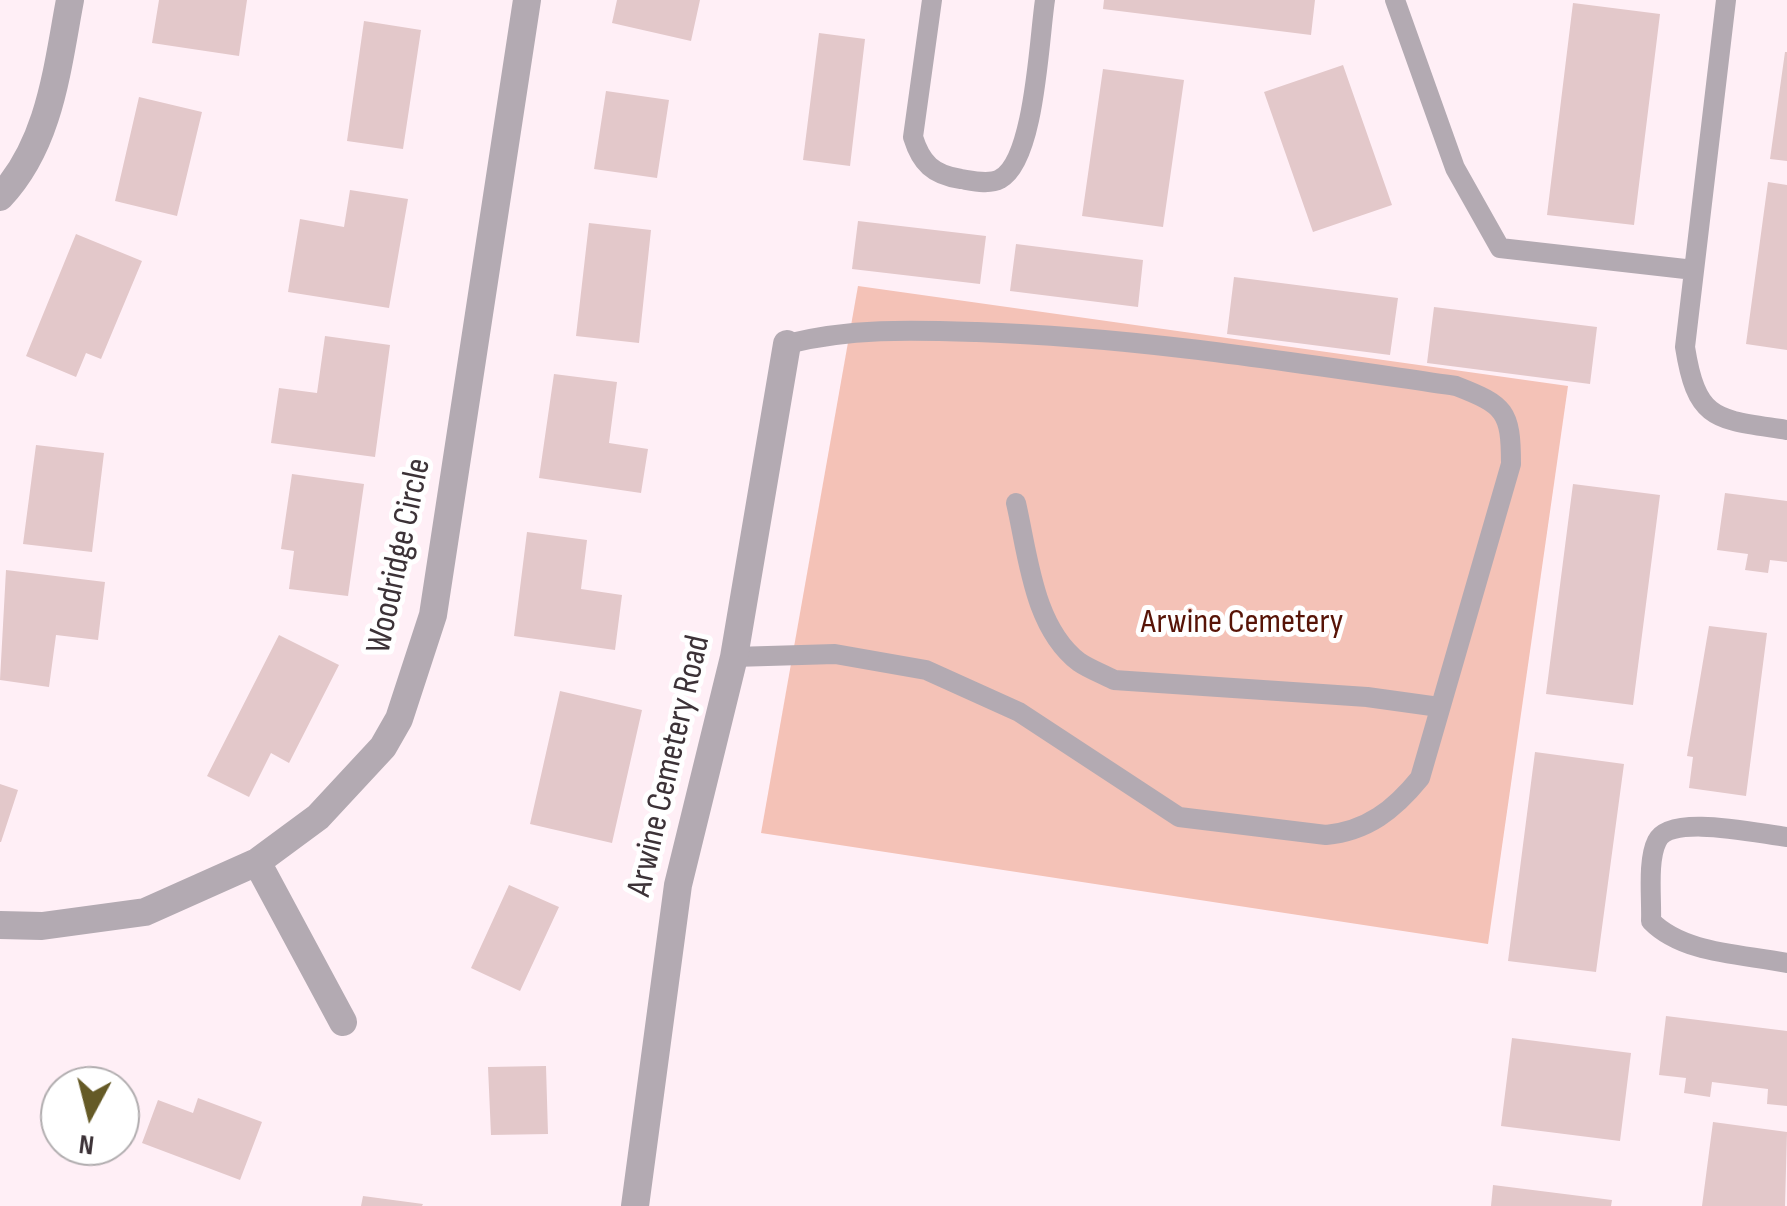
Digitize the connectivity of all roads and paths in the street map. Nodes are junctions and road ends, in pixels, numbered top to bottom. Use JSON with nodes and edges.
{"nodes":[{"id":1,"x":70,"y":0,"type":"edge"},
{"id":2,"x":527,"y":0,"type":"edge"},
{"id":3,"x":932,"y":0,"type":"edge"},
{"id":4,"x":1045,"y":0,"type":"edge"},
{"id":5,"x":1395,"y":0,"type":"edge"},
{"id":6,"x":1726,"y":0,"type":"edge"},
{"id":7,"x":0,"y":197,"type":"edge"},
{"id":8,"x":1694,"y":270,"type":"junction"},
{"id":9,"x":787,"y":344,"type":"joint"},
{"id":10,"x":1787,"y":430,"type":"edge"},
{"id":11,"x":1016,"y":503,"type":"dead end"},
{"id":12,"x":734,"y":657,"type":"junction"},
{"id":13,"x":1440,"y":707,"type":"junction"},
{"id":14,"x":1787,"y":837,"type":"edge"},
{"id":15,"x":257,"y":862,"type":"junction"},
{"id":16,"x":0,"y":925,"type":"edge"},
{"id":17,"x":1787,"y":962,"type":"edge"},
{"id":18,"x":343,"y":1022,"type":"dead end"},
{"id":19,"x":635,"y":1206,"type":"edge"}],
"edges":[{"from":1,"to":7,"type":"street"},
{"from":2,"to":15,"type":"street","name":"Woodridge Circle"},
{"from":3,"to":4,"type":"lane"},
{"from":5,"to":8,"type":"lane"},
{"from":6,"to":8,"type":"lane"},
{"from":8,"to":10,"type":"lane"},
{"from":9,"to":12,"type":"street","name":"Arwine Cemetery Road"},
{"from":9,"to":13,"type":"lane"},
{"from":11,"to":13,"type":"lane"},
{"from":12,"to":13,"type":"lane"},
{"from":12,"to":19,"type":"street","name":"Arwine Cemetery Road"},
{"from":14,"to":17,"type":"lane"},
{"from":15,"to":16,"type":"street","name":"Woodridge Circle"},
{"from":15,"to":18,"type":"street"}]}
